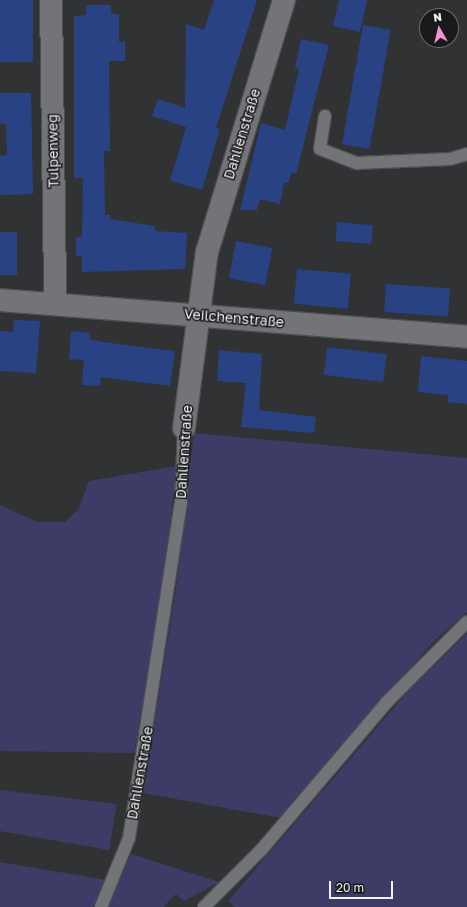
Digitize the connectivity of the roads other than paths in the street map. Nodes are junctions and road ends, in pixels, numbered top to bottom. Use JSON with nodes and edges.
{"nodes":[{"id":1,"x":51,"y":0,"type":"edge"},
{"id":2,"x":284,"y":0,"type":"edge"},
{"id":3,"x":325,"y":116,"type":"dead end"},
{"id":4,"x":467,"y":154,"type":"edge"},
{"id":5,"x":0,"y":300,"type":"edge"},
{"id":6,"x":55,"y":302,"type":"junction"},
{"id":7,"x":199,"y":315,"type":"junction"},
{"id":8,"x":467,"y":337,"type":"edge"},
{"id":9,"x":184,"y":428,"type":"joint"},
{"id":10,"x":467,"y":622,"type":"edge"},
{"id":11,"x":101,"y":907,"type":"edge"},
{"id":12,"x":204,"y":907,"type":"edge"}],
"edges":[{"from":1,"to":6,"type":"street","name":"Tulpenweg"},
{"from":2,"to":7,"type":"street","name":"Dahlienstraße"},
{"from":3,"to":4,"type":"lane"},
{"from":5,"to":6,"type":"street","name":"Veilchenstraße"},
{"from":6,"to":7,"type":"street","name":"Veilchenstraße"},
{"from":7,"to":8,"type":"street","name":"Veilchenstraße"},
{"from":7,"to":9,"type":"street","name":"Dahlienstraße"},
{"from":9,"to":11,"type":"lane","name":"Dahlienstraße"},
{"from":10,"to":12,"type":"lane"}]}
